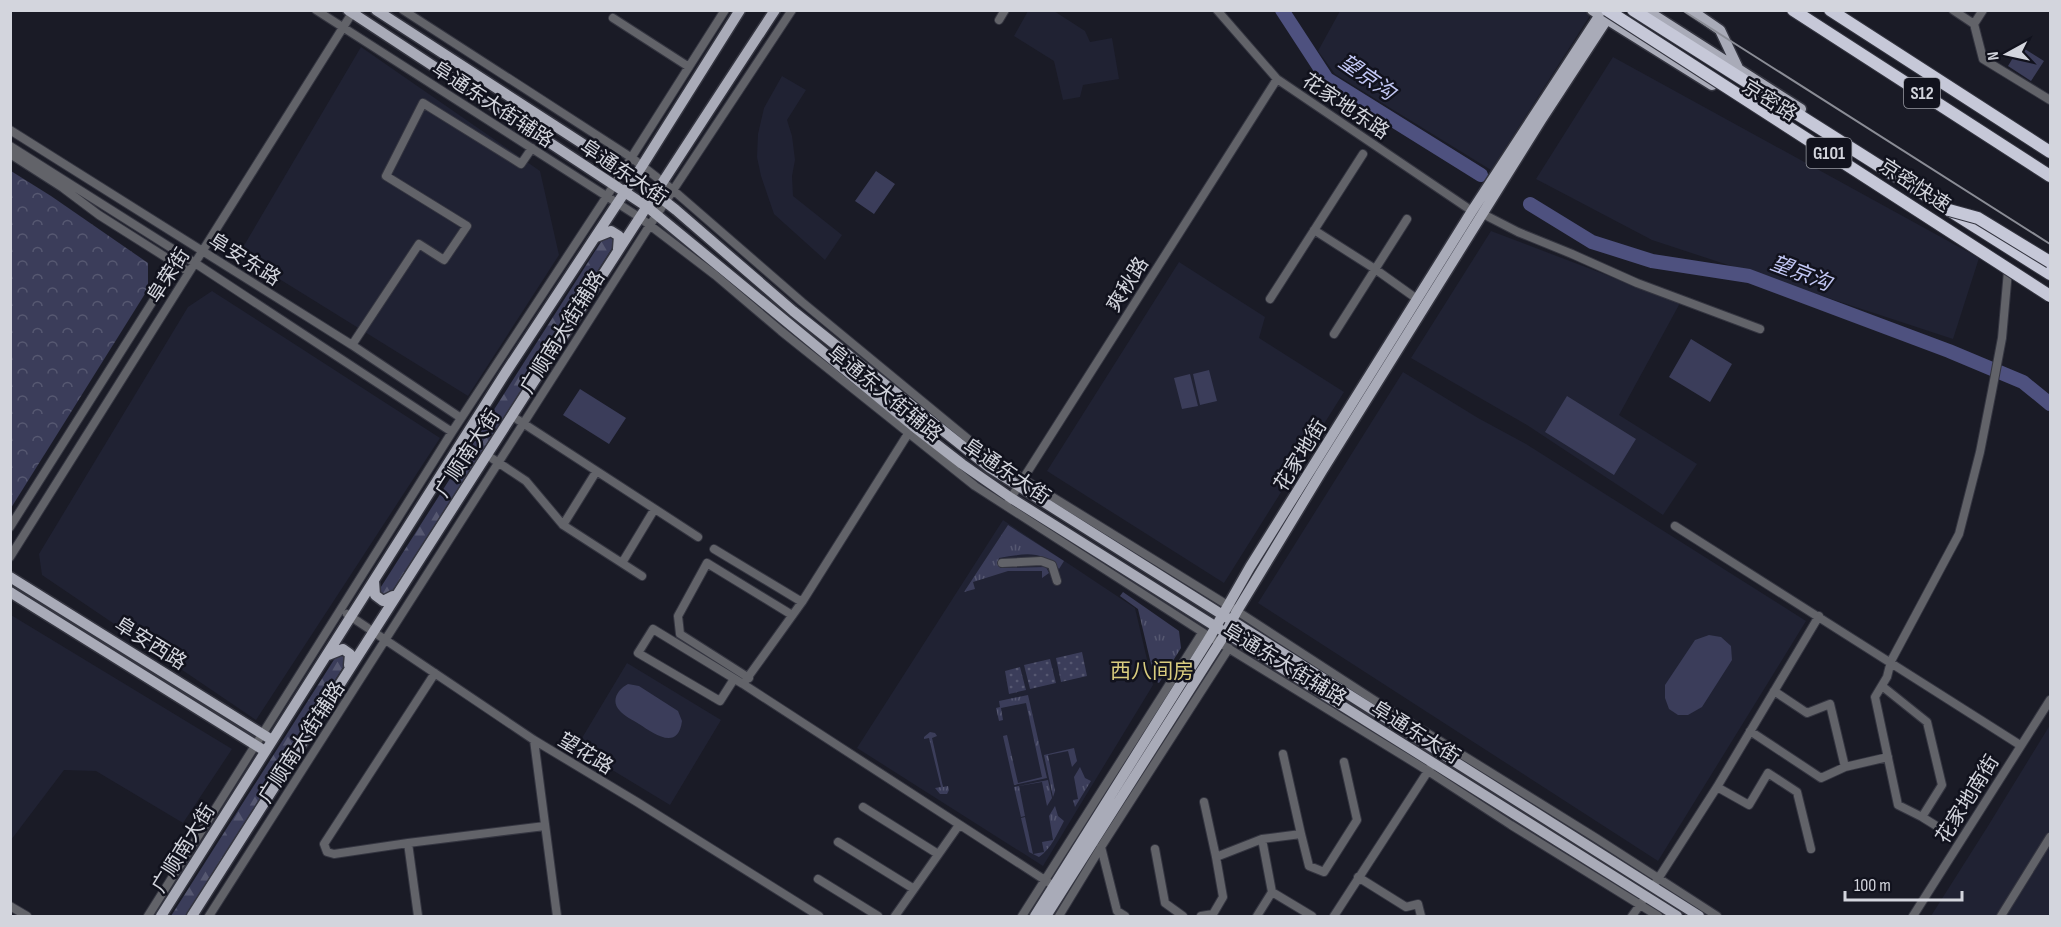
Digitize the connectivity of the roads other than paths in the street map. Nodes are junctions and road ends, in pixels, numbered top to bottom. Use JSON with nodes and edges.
{"nodes":[{"id":1,"x":316,"y":10,"type":"edge"},
{"id":2,"x":376,"y":10,"type":"edge"},
{"id":3,"x":403,"y":10,"type":"edge"},
{"id":4,"x":725,"y":10,"type":"edge"},
{"id":5,"x":740,"y":10,"type":"edge"},
{"id":6,"x":775,"y":10,"type":"edge"},
{"id":7,"x":792,"y":10,"type":"edge"},
{"id":8,"x":1005,"y":10,"type":"edge"},
{"id":9,"x":1217,"y":10,"type":"edge"},
{"id":10,"x":1634,"y":10,"type":"edge"},
{"id":11,"x":1646,"y":10,"type":"edge"},
{"id":12,"x":1691,"y":10,"type":"edge"},
{"id":13,"x":1793,"y":10,"type":"edge"},
{"id":14,"x":1830,"y":10,"type":"edge"},
{"id":15,"x":1953,"y":10,"type":"edge"},
{"id":16,"x":1983,"y":10,"type":"edge"},
{"id":17,"x":352,"y":11,"type":"edge"},
{"id":18,"x":1603,"y":13,"type":"edge"},
{"id":19,"x":613,"y":18,"type":"dead end"},
{"id":20,"x":999,"y":20,"type":"dead end"},
{"id":21,"x":1974,"y":24,"type":"junction"},
{"id":22,"x":344,"y":28,"type":"junction"},
{"id":23,"x":689,"y":67,"type":"junction"},
{"id":24,"x":1738,"y":69,"type":"junction"},
{"id":25,"x":1277,"y":78,"type":"junction"},
{"id":26,"x":2050,"y":100,"type":"edge"},
{"id":27,"x":10,"y":130,"type":"edge"},
{"id":28,"x":10,"y":146,"type":"edge"},
{"id":29,"x":532,"y":148,"type":"junction"},
{"id":30,"x":2050,"y":152,"type":"edge"},
{"id":31,"x":10,"y":154,"type":"edge"},
{"id":32,"x":1363,"y":154,"type":"dead end"},
{"id":33,"x":632,"y":158,"type":"junction"},
{"id":34,"x":642,"y":166,"type":"junction"},
{"id":35,"x":623,"y":170,"type":"junction"},
{"id":36,"x":2050,"y":176,"type":"edge"},
{"id":37,"x":634,"y":177,"type":"junction"},
{"id":38,"x":662,"y":182,"type":"junction"},
{"id":39,"x":614,"y":186,"type":"junction"},
{"id":40,"x":673,"y":190,"type":"junction"},
{"id":41,"x":624,"y":192,"type":"junction"},
{"id":42,"x":655,"y":193,"type":"junction"},
{"id":43,"x":607,"y":196,"type":"junction"},
{"id":44,"x":665,"y":201,"type":"junction"},
{"id":45,"x":617,"y":203,"type":"junction"},
{"id":46,"x":646,"y":206,"type":"junction"},
{"id":47,"x":1949,"y":210,"type":"junction"},
{"id":48,"x":1477,"y":212,"type":"junction"},
{"id":49,"x":657,"y":214,"type":"junction"},
{"id":50,"x":639,"y":217,"type":"junction"},
{"id":51,"x":1407,"y":219,"type":"dead end"},
{"id":52,"x":650,"y":225,"type":"junction"},
{"id":53,"x":1314,"y":230,"type":"junction"},
{"id":54,"x":596,"y":237,"type":"junction"},
{"id":55,"x":618,"y":249,"type":"junction"},
{"id":56,"x":203,"y":252,"type":"junction"},
{"id":57,"x":182,"y":255,"type":"junction"},
{"id":58,"x":2050,"y":262,"type":"edge"},
{"id":59,"x":195,"y":263,"type":"junction"},
{"id":60,"x":176,"y":264,"type":"junction"},
{"id":61,"x":1375,"y":269,"type":"junction"},
{"id":62,"x":2008,"y":270,"type":"junction"},
{"id":63,"x":189,"y":272,"type":"junction"},
{"id":64,"x":2050,"y":272,"type":"edge"},
{"id":65,"x":2050,"y":296,"type":"edge"},
{"id":66,"x":1270,"y":299,"type":"dead end"},
{"id":67,"x":1417,"y":299,"type":"junction"},
{"id":68,"x":1760,"y":329,"type":"dead end"},
{"id":69,"x":1334,"y":334,"type":"dead end"},
{"id":70,"x":352,"y":345,"type":"junction"},
{"id":71,"x":501,"y":369,"type":"junction"},
{"id":72,"x":445,"y":408,"type":"junction"},
{"id":73,"x":512,"y":416,"type":"junction"},
{"id":74,"x":461,"y":418,"type":"junction"},
{"id":75,"x":436,"y":421,"type":"junction"},
{"id":76,"x":524,"y":423,"type":"junction"},
{"id":77,"x":911,"y":430,"type":"junction"},
{"id":78,"x":452,"y":432,"type":"junction"},
{"id":79,"x":487,"y":455,"type":"junction"},
{"id":80,"x":498,"y":463,"type":"junction"},
{"id":81,"x":596,"y":472,"type":"junction"},
{"id":82,"x":1021,"y":482,"type":"junction"},
{"id":83,"x":1008,"y":502,"type":"junction"},
{"id":84,"x":654,"y":510,"type":"junction"},
{"id":85,"x":563,"y":525,"type":"junction"},
{"id":86,"x":1675,"y":526,"type":"dead end"},
{"id":87,"x":10,"y":527,"type":"edge"},
{"id":88,"x":698,"y":537,"type":"dead end"},
{"id":89,"x":714,"y":549,"type":"dead end"},
{"id":90,"x":10,"y":557,"type":"edge"},
{"id":91,"x":622,"y":563,"type":"junction"},
{"id":92,"x":1002,"y":563,"type":"dead end"},
{"id":93,"x":642,"y":576,"type":"dead end"},
{"id":94,"x":10,"y":577,"type":"edge"},
{"id":95,"x":1057,"y":580,"type":"dead end"},
{"id":96,"x":374,"y":581,"type":"junction"},
{"id":97,"x":10,"y":592,"type":"edge"},
{"id":98,"x":396,"y":595,"type":"junction"},
{"id":99,"x":801,"y":602,"type":"junction"},
{"id":100,"x":341,"y":610,"type":"junction"},
{"id":101,"x":1229,"y":613,"type":"junction"},
{"id":102,"x":792,"y":615,"type":"junction"},
{"id":103,"x":1819,"y":616,"type":"junction"},
{"id":104,"x":352,"y":618,"type":"junction"},
{"id":105,"x":373,"y":631,"type":"junction"},
{"id":106,"x":1217,"y":637,"type":"junction"},
{"id":107,"x":386,"y":640,"type":"junction"},
{"id":108,"x":328,"y":654,"type":"junction"},
{"id":109,"x":1891,"y":661,"type":"junction"},
{"id":110,"x":349,"y":669,"type":"junction"},
{"id":111,"x":435,"y":673,"type":"junction"},
{"id":112,"x":734,"y":679,"type":"junction"},
{"id":113,"x":746,"y":681,"type":"junction"},
{"id":114,"x":1882,"y":686,"type":"junction"},
{"id":115,"x":1774,"y":691,"type":"junction"},
{"id":116,"x":2050,"y":700,"type":"edge"},
{"id":117,"x":1750,"y":731,"type":"junction"},
{"id":118,"x":267,"y":737,"type":"junction"},
{"id":119,"x":534,"y":740,"type":"junction"},
{"id":120,"x":2020,"y":745,"type":"junction"},
{"id":121,"x":260,"y":748,"type":"junction"},
{"id":122,"x":1283,"y":754,"type":"dead end"},
{"id":123,"x":1888,"y":758,"type":"junction"},
{"id":124,"x":1344,"y":762,"type":"dead end"},
{"id":125,"x":1430,"y":767,"type":"junction"},
{"id":126,"x":1845,"y":767,"type":"junction"},
{"id":127,"x":1717,"y":787,"type":"junction"},
{"id":128,"x":1204,"y":802,"type":"dead end"},
{"id":129,"x":863,"y":807,"type":"dead end"},
{"id":130,"x":1922,"y":817,"type":"junction"},
{"id":131,"x":959,"y":825,"type":"junction"},
{"id":132,"x":545,"y":826,"type":"junction"},
{"id":133,"x":1944,"y":831,"type":"dead end"},
{"id":134,"x":1098,"y":834,"type":"junction"},
{"id":135,"x":1301,"y":834,"type":"junction"},
{"id":136,"x":2050,"y":837,"type":"edge"},
{"id":137,"x":1262,"y":839,"type":"junction"},
{"id":138,"x":838,"y":842,"type":"dead end"},
{"id":139,"x":408,"y":843,"type":"junction"},
{"id":140,"x":1101,"y":847,"type":"junction"},
{"id":141,"x":1155,"y":849,"type":"dead end"},
{"id":142,"x":1810,"y":849,"type":"dead end"},
{"id":143,"x":938,"y":854,"type":"junction"},
{"id":144,"x":1216,"y":857,"type":"junction"},
{"id":145,"x":1358,"y":877,"type":"junction"},
{"id":146,"x":818,"y":879,"type":"dead end"},
{"id":147,"x":1049,"y":883,"type":"junction"},
{"id":148,"x":914,"y":889,"type":"junction"},
{"id":149,"x":1272,"y":892,"type":"junction"},
{"id":150,"x":1649,"y":892,"type":"junction"},
{"id":151,"x":10,"y":906,"type":"edge"},
{"id":152,"x":27,"y":916,"type":"edge"},
{"id":153,"x":148,"y":916,"type":"edge"},
{"id":154,"x":161,"y":916,"type":"edge"},
{"id":155,"x":192,"y":916,"type":"edge"},
{"id":156,"x":209,"y":916,"type":"edge"},
{"id":157,"x":418,"y":916,"type":"edge"},
{"id":158,"x":555,"y":916,"type":"edge"},
{"id":159,"x":818,"y":916,"type":"edge"},
{"id":160,"x":878,"y":916,"type":"edge"},
{"id":161,"x":895,"y":916,"type":"edge"},
{"id":162,"x":1022,"y":916,"type":"edge"},
{"id":163,"x":1035,"y":916,"type":"edge"},
{"id":164,"x":1046,"y":916,"type":"edge"},
{"id":165,"x":1059,"y":916,"type":"edge"},
{"id":166,"x":1125,"y":916,"type":"edge"},
{"id":167,"x":1183,"y":916,"type":"edge"},
{"id":168,"x":1202,"y":916,"type":"edge"},
{"id":169,"x":1257,"y":916,"type":"edge"},
{"id":170,"x":1312,"y":916,"type":"edge"},
{"id":171,"x":1334,"y":916,"type":"edge"},
{"id":172,"x":1421,"y":916,"type":"edge"},
{"id":173,"x":1632,"y":916,"type":"edge"},
{"id":174,"x":1658,"y":916,"type":"edge"},
{"id":175,"x":1677,"y":916,"type":"edge"},
{"id":176,"x":1699,"y":916,"type":"edge"},
{"id":177,"x":1717,"y":916,"type":"edge"},
{"id":178,"x":1914,"y":916,"type":"edge"},
{"id":179,"x":2001,"y":916,"type":"edge"}],
"edges":[{"from":1,"to":22,"type":"street","name":"阜通东大街辅路"},
{"from":2,"to":35,"type":"main road","name":"阜通东大街"},
{"from":3,"to":33,"type":"street","name":"阜通东大街辅路"},
{"from":4,"to":23,"type":"street","name":"广顺南大街辅路"},
{"from":5,"to":34,"type":"main road","name":"广顺南大街"},
{"from":6,"to":38,"type":"main road","name":"广顺南大街"},
{"from":7,"to":40,"type":"street","name":"广顺南大街辅路"},
{"from":8,"to":20,"type":"street"},
{"from":9,"to":25,"type":"street","name":"花家地东路"},
{"from":10,"to":47,"type":"highway","name":"京密快速","number":"G101"},
{"from":11,"to":24,"type":"main road","name":"京密路","number":"G101"},
{"from":12,"to":24,"type":"main road"},
{"from":13,"to":36,"type":"highway","number":"S12"},
{"from":14,"to":30,"type":"highway","number":"S12"},
{"from":15,"to":21,"type":"street"},
{"from":16,"to":21,"type":"street"},
{"from":17,"to":22,"type":"street","name":"阜荣街"},
{"from":17,"to":39,"type":"main road","name":"阜通东大街"},
{"from":18,"to":48,"type":"main road","name":"花家地街"},
{"from":18,"to":62,"type":"main road","name":"京密路","number":"G101"},
{"from":18,"to":65,"type":"highway","name":"京密快速","number":"G101","bridge":true},
{"from":19,"to":23,"type":"street"},
{"from":21,"to":26,"type":"street"},
{"from":22,"to":29,"type":"street","name":"阜通东大街辅路"},
{"from":22,"to":56,"type":"street","name":"阜荣街"},
{"from":23,"to":33,"type":"street","name":"广顺南大街辅路"},
{"from":24,"to":64,"type":"main road","name":"京密路","number":"G101"},
{"from":25,"to":48,"type":"street","name":"花家地东路"},
{"from":25,"to":82,"type":"street","name":"爽秋路"},
{"from":27,"to":56,"type":"street","name":"阜安东路"},
{"from":28,"to":57,"type":"street","name":"阜安东路"},
{"from":29,"to":43,"type":"street","name":"阜通东大街辅路"},
{"from":29,"to":70,"type":"street"},
{"from":31,"to":60,"type":"street"},
{"from":32,"to":53,"type":"street"},
{"from":33,"to":34,"type":"street","name":"阜通东大街辅路"},
{"from":33,"to":35,"type":"street","name":"广顺南大街辅路"},
{"from":34,"to":37,"type":"main road","name":"广顺南大街"},
{"from":34,"to":38,"type":"street","name":"阜通东大街辅路"},
{"from":35,"to":37,"type":"main road","name":"阜通东大街"},
{"from":35,"to":39,"type":"street","name":"广顺南大街辅路"},
{"from":37,"to":41,"type":"main road","name":"广顺南大街"},
{"from":37,"to":42,"type":"main road","name":"阜通东大街"},
{"from":38,"to":40,"type":"street","name":"阜通东大街辅路"},
{"from":38,"to":42,"type":"main road","name":"广顺南大街"},
{"from":39,"to":41,"type":"main road","name":"阜通东大街"},
{"from":39,"to":43,"type":"street","name":"广顺南大街辅路"},
{"from":40,"to":44,"type":"street","name":"广顺南大街辅路"},
{"from":40,"to":82,"type":"street","name":"阜通东大街辅路"},
{"from":41,"to":45,"type":"main road","name":"广顺南大街"},
{"from":41,"to":46,"type":"main road","name":"阜通东大街"},
{"from":42,"to":44,"type":"main road","name":"阜通东大街"},
{"from":42,"to":46,"type":"main road","name":"广顺南大街"},
{"from":43,"to":45,"type":"street","name":"阜通东大街辅路"},
{"from":43,"to":71,"type":"street","name":"广顺南大街辅路"},
{"from":44,"to":49,"type":"street","name":"广顺南大街辅路"},
{"from":44,"to":82,"type":"main road","name":"阜通东大街"},
{"from":45,"to":50,"type":"street","name":"阜通东大街辅路"},
{"from":45,"to":54,"type":"main road","name":"广顺南大街"},
{"from":46,"to":49,"type":"main road","name":"阜通东大街"},
{"from":46,"to":50,"type":"main road","name":"广顺南大街"},
{"from":47,"to":58,"type":"highway","bridge":true},
{"from":47,"to":64,"type":"highway","name":"京密快速","number":"G101","bridge":true},
{"from":48,"to":67,"type":"main road","name":"花家地街"},
{"from":48,"to":68,"type":"street","name":"花家地东路"},
{"from":48,"to":101,"type":"main road","name":"花家地街"},
{"from":49,"to":52,"type":"street","name":"广顺南大街辅路"},
{"from":49,"to":77,"type":"main road","name":"阜通东大街"},
{"from":50,"to":52,"type":"street","name":"阜通东大街辅路"},
{"from":50,"to":55,"type":"main road","name":"广顺南大街"},
{"from":51,"to":61,"type":"street"},
{"from":52,"to":76,"type":"street","name":"广顺南大街辅路"},
{"from":52,"to":77,"type":"street","name":"阜通东大街辅路"},
{"from":53,"to":61,"type":"street"},
{"from":53,"to":66,"type":"street"},
{"from":54,"to":55,"type":"main road"},
{"from":54,"to":71,"type":"main road","name":"广顺南大街"},
{"from":55,"to":73,"type":"main road","name":"广顺南大街"},
{"from":56,"to":59,"type":"street","name":"阜荣街"},
{"from":56,"to":70,"type":"street","name":"阜安东路"},
{"from":57,"to":59,"type":"street","name":"阜安东路"},
{"from":57,"to":60,"type":"street"},
{"from":59,"to":63,"type":"street","name":"阜荣街"},
{"from":59,"to":75,"type":"street","name":"阜安东路"},
{"from":60,"to":63,"type":"street"},
{"from":60,"to":87,"type":"street"},
{"from":61,"to":67,"type":"street"},
{"from":61,"to":69,"type":"street"},
{"from":62,"to":65,"type":"main road","name":"京密路","number":"G101"},
{"from":62,"to":109,"type":"street"},
{"from":63,"to":90,"type":"street","name":"阜荣街"},
{"from":67,"to":101,"type":"main road","name":"花家地街"},
{"from":70,"to":72,"type":"street","name":"阜安东路"},
{"from":71,"to":74,"type":"street","name":"广顺南大街辅路"},
{"from":71,"to":96,"type":"main road","name":"广顺南大街"},
{"from":72,"to":74,"type":"street","name":"阜安东路"},
{"from":72,"to":75,"type":"street"},
{"from":73,"to":76,"type":"street"},
{"from":73,"to":79,"type":"main road","name":"广顺南大街"},
{"from":74,"to":78,"type":"street","name":"广顺南大街辅路"},
{"from":75,"to":78,"type":"street","name":"阜安东路"},
{"from":76,"to":80,"type":"street","name":"广顺南大街辅路"},
{"from":76,"to":81,"type":"street"},
{"from":77,"to":83,"type":"main road","name":"阜通东大街"},
{"from":77,"to":99,"type":"street"},
{"from":78,"to":100,"type":"street","name":"广顺南大街辅路"},
{"from":79,"to":80,"type":"street"},
{"from":79,"to":98,"type":"main road","name":"广顺南大街"},
{"from":80,"to":85,"type":"street"},
{"from":80,"to":107,"type":"street","name":"广顺南大街辅路"},
{"from":81,"to":84,"type":"street"},
{"from":81,"to":85,"type":"street"},
{"from":82,"to":83,"type":"street","name":"爽秋路"},
{"from":82,"to":101,"type":"main road","name":"阜通东大街"},
{"from":83,"to":106,"type":"main road","name":"阜通东大街"},
{"from":83,"to":106,"type":"street","name":"阜通东大街辅路"},
{"from":84,"to":88,"type":"street"},
{"from":84,"to":91,"type":"street"},
{"from":85,"to":91,"type":"street"},
{"from":86,"to":103,"type":"street"},
{"from":89,"to":99,"type":"street"},
{"from":91,"to":93,"type":"street"},
{"from":92,"to":95,"type":"street"},
{"from":94,"to":118,"type":"main road","name":"阜安西路"},
{"from":96,"to":98,"type":"main road"},
{"from":96,"to":104,"type":"main road","name":"广顺南大街"},
{"from":97,"to":121,"type":"main road","name":"阜安西路"},
{"from":98,"to":105,"type":"main road","name":"广顺南大街"},
{"from":99,"to":102,"type":"street"},
{"from":100,"to":104,"type":"street","name":"望花路"},
{"from":100,"to":118,"type":"street","name":"广顺南大街辅路"},
{"from":101,"to":106,"type":"main road","name":"花家地街"},
{"from":101,"to":150,"type":"main road","name":"阜通东大街"},
{"from":102,"to":113,"type":"street"},
{"from":102,"to":113,"type":"street"},
{"from":103,"to":109,"type":"street"},
{"from":103,"to":115,"type":"street"},
{"from":104,"to":105,"type":"street","name":"望花路"},
{"from":104,"to":108,"type":"main road","name":"广顺南大街"},
{"from":105,"to":107,"type":"street","name":"望花路"},
{"from":105,"to":110,"type":"main road","name":"广顺南大街"},
{"from":106,"to":125,"type":"main road","name":"阜通东大街"},
{"from":106,"to":134,"type":"main road","name":"花家地街"},
{"from":106,"to":140,"type":"street"},
{"from":106,"to":147,"type":"main road","name":"花家地街"},
{"from":107,"to":111,"type":"street","name":"望花路"},
{"from":107,"to":156,"type":"street","name":"广顺南大街辅路"},
{"from":108,"to":110,"type":"main road"},
{"from":108,"to":118,"type":"main road","name":"广顺南大街"},
{"from":109,"to":114,"type":"street"},
{"from":109,"to":120,"type":"street"},
{"from":110,"to":155,"type":"main road","name":"广顺南大街"},
{"from":111,"to":119,"type":"street","name":"望花路"},
{"from":111,"to":139,"type":"street"},
{"from":112,"to":112,"type":"street"},
{"from":112,"to":113,"type":"street"},
{"from":113,"to":131,"type":"street"},
{"from":114,"to":123,"type":"street"},
{"from":114,"to":130,"type":"street"},
{"from":115,"to":117,"type":"street"},
{"from":115,"to":126,"type":"street"},
{"from":116,"to":120,"type":"street","name":"花家地南街"},
{"from":117,"to":126,"type":"street"},
{"from":117,"to":127,"type":"street"},
{"from":118,"to":121,"type":"main road","name":"广顺南大街"},
{"from":119,"to":132,"type":"street"},
{"from":119,"to":159,"type":"street","name":"望花路"},
{"from":120,"to":178,"type":"street","name":"花家地南街"},
{"from":121,"to":153,"type":"street","name":"广顺南大街辅路"},
{"from":121,"to":154,"type":"main road","name":"广顺南大街"},
{"from":122,"to":135,"type":"street"},
{"from":123,"to":126,"type":"street"},
{"from":123,"to":130,"type":"street"},
{"from":124,"to":135,"type":"street"},
{"from":125,"to":145,"type":"street"},
{"from":125,"to":150,"type":"main road","name":"阜通东大街"},
{"from":127,"to":142,"type":"street"},
{"from":127,"to":150,"type":"street"},
{"from":128,"to":144,"type":"street"},
{"from":129,"to":143,"type":"street"},
{"from":130,"to":133,"type":"street"},
{"from":131,"to":143,"type":"street"},
{"from":131,"to":147,"type":"street"},
{"from":132,"to":139,"type":"street"},
{"from":132,"to":158,"type":"street"},
{"from":134,"to":140,"type":"street"},
{"from":134,"to":164,"type":"main road","name":"花家地街"},
{"from":135,"to":137,"type":"street"},
{"from":136,"to":179,"type":"street"},
{"from":137,"to":144,"type":"street"},
{"from":137,"to":149,"type":"street"},
{"from":138,"to":148,"type":"street"},
{"from":139,"to":157,"type":"street"},
{"from":140,"to":165,"type":"street"},
{"from":140,"to":166,"type":"street"},
{"from":141,"to":167,"type":"street"},
{"from":143,"to":148,"type":"street"},
{"from":144,"to":168,"type":"street"},
{"from":145,"to":171,"type":"street"},
{"from":145,"to":172,"type":"street"},
{"from":146,"to":160,"type":"street"},
{"from":147,"to":162,"type":"street"},
{"from":147,"to":163,"type":"main road","name":"花家地街"},
{"from":148,"to":161,"type":"street"},
{"from":149,"to":169,"type":"street"},
{"from":149,"to":170,"type":"street"},
{"from":150,"to":173,"type":"street"},
{"from":150,"to":174,"type":"street"},
{"from":150,"to":175,"type":"main road","name":"阜通东大街"},
{"from":150,"to":176,"type":"main road","name":"阜通东大街"},
{"from":150,"to":177,"type":"street"},
{"from":151,"to":152,"type":"street"}]}
